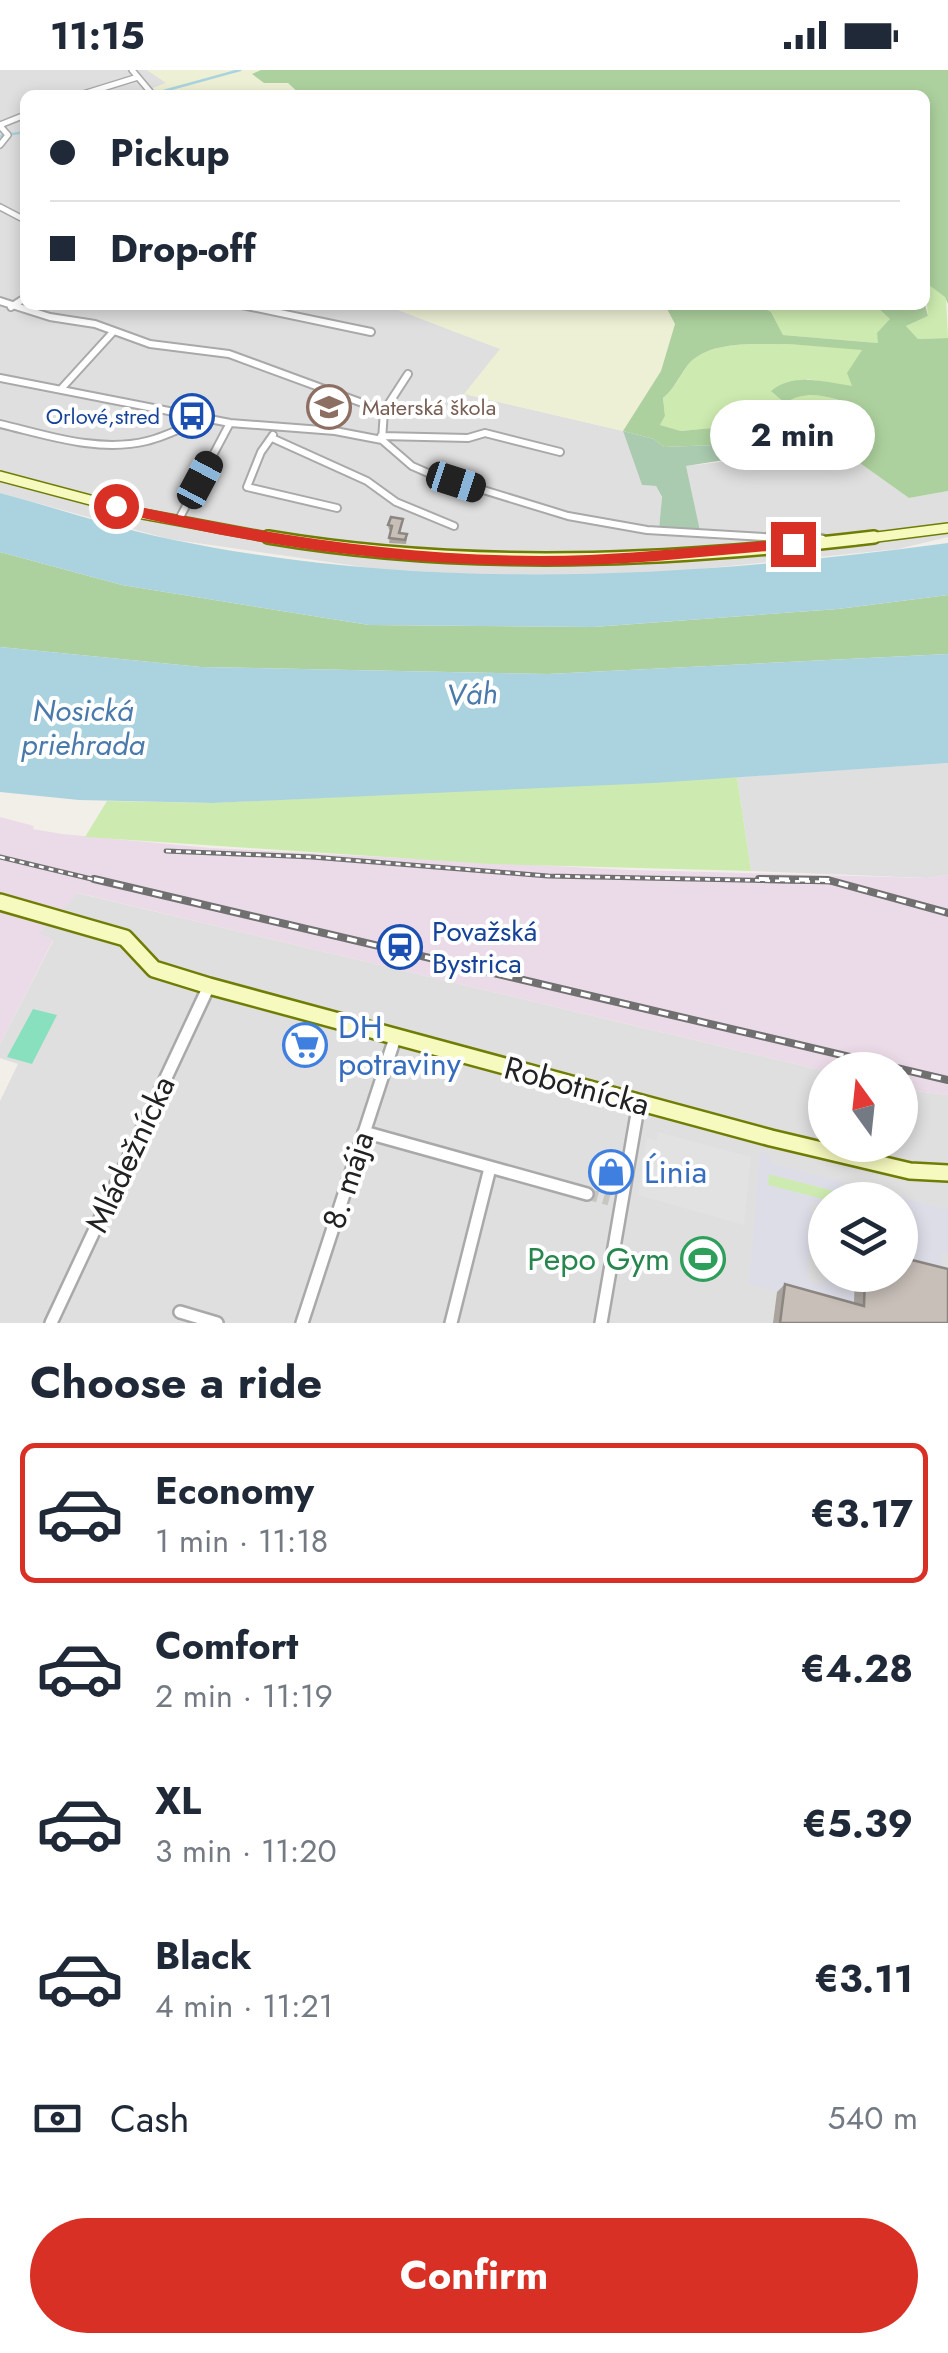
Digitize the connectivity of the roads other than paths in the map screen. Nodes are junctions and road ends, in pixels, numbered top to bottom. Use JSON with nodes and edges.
{"nodes":[{"id":1,"x":132,"y":70,"type":"edge"},
{"id":2,"x":138,"y":77,"type":"junction"},
{"id":3,"x":79,"y":85,"type":"dead end"},
{"id":4,"x":87,"y":90,"type":"edge"},
{"id":5,"x":96,"y":90,"type":"edge"},
{"id":6,"x":149,"y":90,"type":"edge"},
{"id":7,"x":0,"y":126,"type":"edge"},
{"id":8,"x":0,"y":145,"type":"edge"},
{"id":9,"x":0,"y":301,"type":"edge"},
{"id":10,"x":20,"y":301,"type":"edge"},
{"id":11,"x":12,"y":307,"type":"junction"},
{"id":12,"x":20,"y":309,"type":"edge"},
{"id":13,"x":24,"y":310,"type":"edge"},
{"id":14,"x":266,"y":310,"type":"edge"},
{"id":15,"x":114,"y":332,"type":"junction"},
{"id":16,"x":371,"y":332,"type":"dead end"},
{"id":17,"x":408,"y":374,"type":"dead end"},
{"id":18,"x":0,"y":378,"type":"edge"},
{"id":19,"x":61,"y":389,"type":"junction"},
{"id":20,"x":384,"y":411,"type":"junction"},
{"id":21,"x":208,"y":417,"type":"junction"},
{"id":22,"x":230,"y":423,"type":"junction"},
{"id":23,"x":0,"y":424,"type":"edge"},
{"id":24,"x":277,"y":429,"type":"junction"},
{"id":25,"x":272,"y":438,"type":"junction"},
{"id":26,"x":382,"y":438,"type":"junction"},
{"id":27,"x":560,"y":452,"type":"dead end"},
{"id":28,"x":0,"y":476,"type":"edge"},
{"id":29,"x":337,"y":508,"type":"dead end"},
{"id":30,"x":178,"y":521,"type":"junction"},
{"id":31,"x":454,"y":526,"type":"dead end"},
{"id":32,"x":948,"y":528,"type":"edge"},
{"id":33,"x":681,"y":533,"type":"junction"},
{"id":34,"x":825,"y":541,"type":"junction"},
{"id":35,"x":684,"y":554,"type":"junction"},
{"id":36,"x":0,"y":902,"type":"edge"},
{"id":37,"x":209,"y":986,"type":"junction"},
{"id":38,"x":395,"y":1038,"type":"junction"},
{"id":39,"x":639,"y":1102,"type":"junction"},
{"id":40,"x":364,"y":1132,"type":"junction"},
{"id":41,"x":490,"y":1168,"type":"junction"},
{"id":42,"x":948,"y":1173,"type":"edge"},
{"id":43,"x":587,"y":1194,"type":"tunnel mouth"},
{"id":44,"x":180,"y":1312,"type":"dead end"},
{"id":45,"x":51,"y":1323,"type":"edge"},
{"id":46,"x":218,"y":1323,"type":"edge"},
{"id":47,"x":302,"y":1323,"type":"edge"},
{"id":48,"x":451,"y":1323,"type":"edge"},
{"id":49,"x":601,"y":1323,"type":"edge"}],
"edges":[{"from":1,"to":2,"type":"street"},
{"from":2,"to":5,"type":"street"},
{"from":2,"to":6,"type":"street"},
{"from":3,"to":4,"type":"street"},
{"from":7,"to":8,"type":"street"},
{"from":9,"to":11,"type":"street"},
{"from":10,"to":11,"type":"street"},
{"from":11,"to":12,"type":"street"},
{"from":13,"to":15,"type":"street"},
{"from":14,"to":16,"type":"street"},
{"from":15,"to":19,"type":"street"},
{"from":15,"to":20,"type":"street"},
{"from":17,"to":20,"type":"street"},
{"from":18,"to":19,"type":"street"},
{"from":19,"to":21,"type":"street"},
{"from":20,"to":26,"type":"street"},
{"from":21,"to":22,"type":"street"},
{"from":21,"to":23,"type":"street"},
{"from":22,"to":24,"type":"street"},
{"from":22,"to":30,"type":"street"},
{"from":24,"to":25,"type":"street"},
{"from":24,"to":26,"type":"street"},
{"from":25,"to":29,"type":"street"},
{"from":25,"to":31,"type":"street"},
{"from":26,"to":27,"type":"street"},
{"from":26,"to":33,"type":"street"},
{"from":28,"to":30,"type":"main road"},
{"from":30,"to":35,"type":"main road"},
{"from":32,"to":34,"type":"main road"},
{"from":33,"to":34,"type":"street"},
{"from":33,"to":35,"type":"street"},
{"from":34,"to":35,"type":"main road"},
{"from":36,"to":37,"type":"main road","name":"Robotnícka"},
{"from":37,"to":38,"type":"main road","name":"Robotnícka"},
{"from":37,"to":45,"type":"street","name":"Mládežnícka"},
{"from":38,"to":39,"type":"main road","name":"Robotnícka"},
{"from":38,"to":40,"type":"street","name":"8. mája"},
{"from":39,"to":42,"type":"main road","name":"Robotnícka"},
{"from":39,"to":49,"type":"street"},
{"from":40,"to":41,"type":"street"},
{"from":40,"to":47,"type":"street","name":"8. mája"},
{"from":41,"to":43,"type":"street"},
{"from":41,"to":48,"type":"street"},
{"from":44,"to":46,"type":"street"}]}
